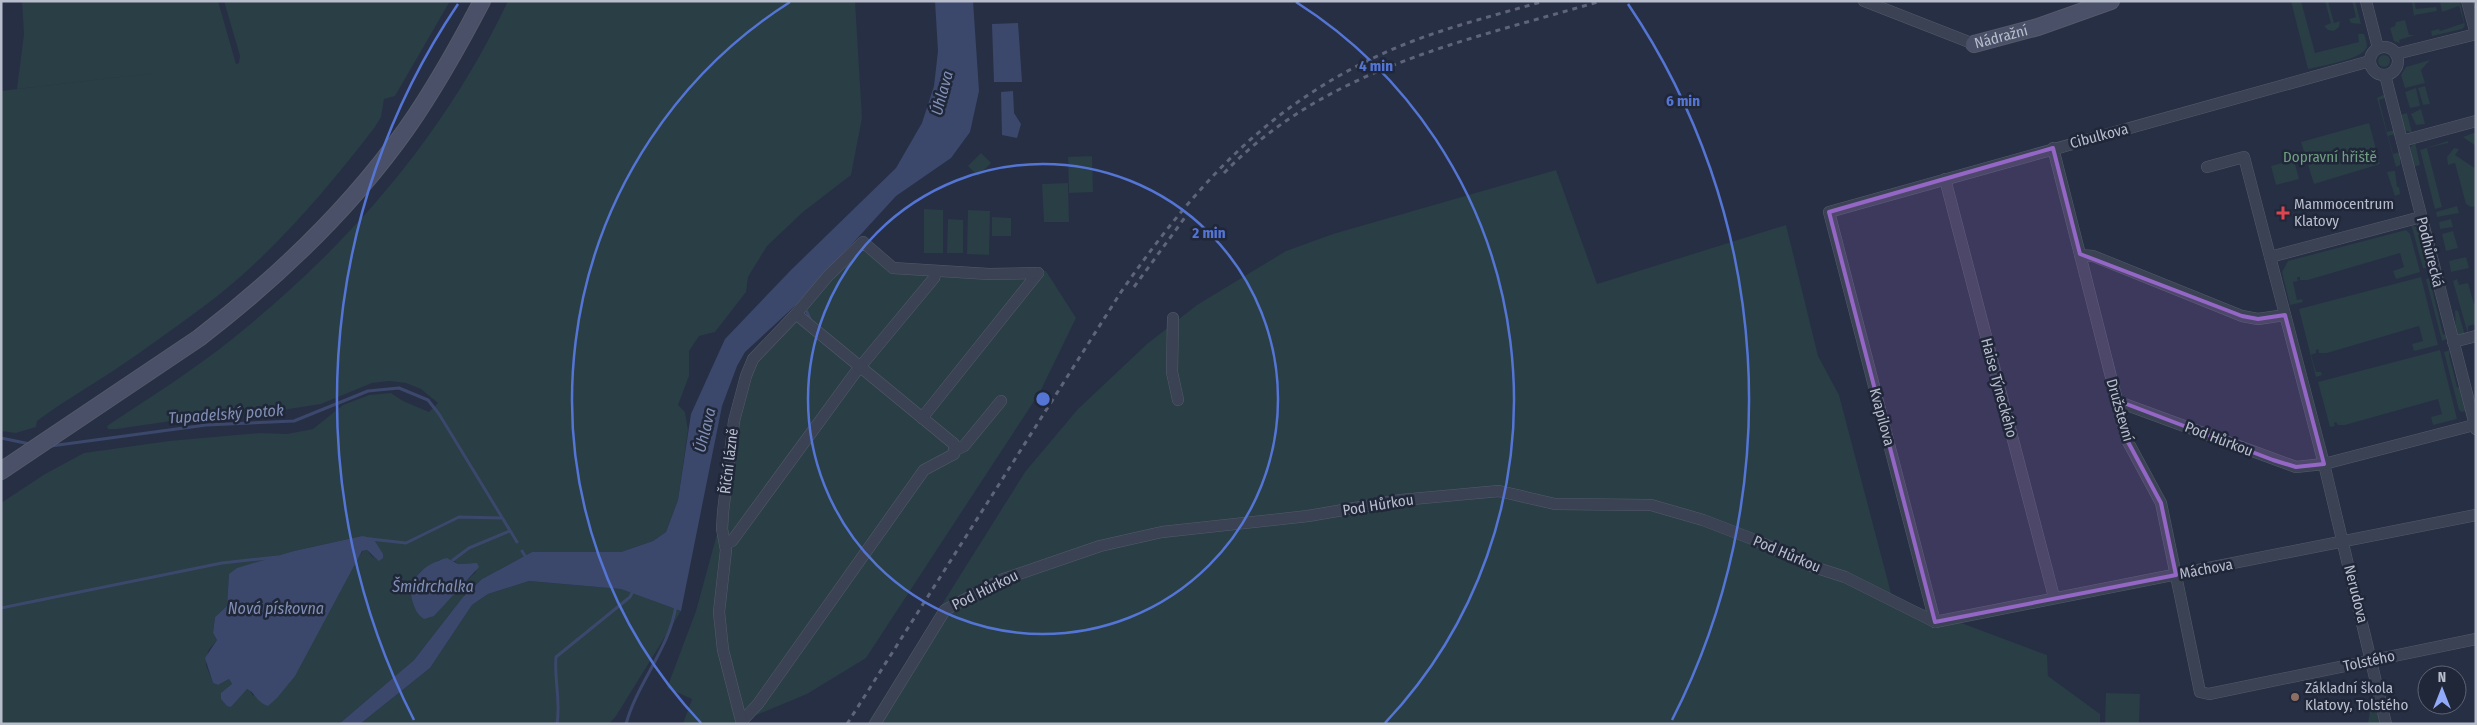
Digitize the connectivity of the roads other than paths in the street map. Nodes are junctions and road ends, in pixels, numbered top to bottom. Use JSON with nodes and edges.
{"nodes":[{"id":1,"x":482,"y":1,"type":"edge"},
{"id":2,"x":1864,"y":1,"type":"edge"},
{"id":3,"x":2111,"y":1,"type":"edge"},
{"id":4,"x":2366,"y":1,"type":"edge"},
{"id":5,"x":2467,"y":1,"type":"edge"},
{"id":6,"x":2476,"y":34,"type":"edge"},
{"id":7,"x":1974,"y":44,"type":"joint"},
{"id":8,"x":2378,"y":48,"type":"junction"},
{"id":9,"x":2396,"y":54,"type":"junction"},
{"id":10,"x":2370,"y":61,"type":"junction"},
{"id":11,"x":2385,"y":75,"type":"junction"},
{"id":12,"x":2476,"y":121,"type":"edge"},
{"id":13,"x":2402,"y":140,"type":"junction"},
{"id":14,"x":2053,"y":148,"type":"junction"},
{"id":15,"x":2207,"y":167,"type":"dead end"},
{"id":16,"x":1945,"y":179,"type":"junction"},
{"id":17,"x":1829,"y":212,"type":"joint"},
{"id":18,"x":2421,"y":217,"type":"junction"},
{"id":19,"x":2080,"y":255,"type":"junction"},
{"id":20,"x":2270,"y":257,"type":"junction"},
{"id":21,"x":936,"y":272,"type":"junction"},
{"id":22,"x":796,"y":314,"type":"junction"},
{"id":23,"x":2285,"y":315,"type":"junction"},
{"id":24,"x":1173,"y":318,"type":"dead end"},
{"id":25,"x":2476,"y":336,"type":"edge"},
{"id":26,"x":2453,"y":342,"type":"junction"},
{"id":27,"x":861,"y":368,"type":"junction"},
{"id":28,"x":1178,"y":400,"type":"dead end"},
{"id":29,"x":2116,"y":401,"type":"junction"},
{"id":30,"x":1001,"y":402,"type":"dead end"},
{"id":31,"x":922,"y":418,"type":"junction"},
{"id":32,"x":2475,"y":427,"type":"edge"},
{"id":33,"x":956,"y":450,"type":"junction"},
{"id":34,"x":2324,"y":464,"type":"junction"},
{"id":35,"x":1,"y":472,"type":"edge"},
{"id":36,"x":2476,"y":514,"type":"edge"},
{"id":37,"x":2343,"y":541,"type":"junction"},
{"id":38,"x":726,"y":544,"type":"junction"},
{"id":39,"x":2176,"y":575,"type":"junction"},
{"id":40,"x":2054,"y":597,"type":"junction"},
{"id":41,"x":1935,"y":622,"type":"junction"},
{"id":42,"x":2476,"y":639,"type":"edge"},
{"id":43,"x":2373,"y":661,"type":"junction"},
{"id":44,"x":2204,"y":694,"type":"joint"},
{"id":45,"x":742,"y":722,"type":"edge"},
{"id":46,"x":875,"y":724,"type":"edge"},
{"id":47,"x":2386,"y":724,"type":"edge"}],
"edges":[{"from":1,"to":35,"type":"main road"},
{"from":2,"to":7,"type":"street","name":"Nádražní"},
{"from":3,"to":7,"type":"main road","name":"Nádražní"},
{"from":4,"to":8,"type":"street"},
{"from":5,"to":6,"type":"street"},
{"from":6,"to":9,"type":"street"},
{"from":8,"to":9,"type":"street"},
{"from":8,"to":10,"type":"street"},
{"from":9,"to":11,"type":"street"},
{"from":10,"to":11,"type":"street"},
{"from":10,"to":14,"type":"street","name":"Cibulkova"},
{"from":11,"to":13,"type":"street","name":"Podhůrecká"},
{"from":12,"to":13,"type":"street"},
{"from":13,"to":18,"type":"street","name":"Podhůrecká"},
{"from":14,"to":16,"type":"street","name":"Cibulkova"},
{"from":14,"to":19,"type":"street","name":"Družstevní"},
{"from":15,"to":20,"type":"street"},
{"from":16,"to":17,"type":"street","name":"Cibulkova"},
{"from":16,"to":40,"type":"street","name":"Haise Týneckého"},
{"from":17,"to":41,"type":"street","name":"Kvapilova"},
{"from":18,"to":20,"type":"street"},
{"from":18,"to":26,"type":"street","name":"Podhůrecká"},
{"from":19,"to":23,"type":"street"},
{"from":19,"to":29,"type":"street","name":"Družstevní"},
{"from":20,"to":23,"type":"street"},
{"from":21,"to":22,"type":"street","name":"Říční lázně"},
{"from":21,"to":27,"type":"street"},
{"from":21,"to":31,"type":"street"},
{"from":22,"to":27,"type":"street"},
{"from":22,"to":38,"type":"street","name":"Říční lázně"},
{"from":23,"to":34,"type":"street"},
{"from":24,"to":28,"type":"street"},
{"from":25,"to":26,"type":"street"},
{"from":26,"to":32,"type":"street","name":"Podhůrecká"},
{"from":27,"to":31,"type":"street"},
{"from":27,"to":38,"type":"street"},
{"from":29,"to":34,"type":"street","name":"Pod Hůrkou"},
{"from":29,"to":39,"type":"street","name":"Družstevní"},
{"from":30,"to":33,"type":"street"},
{"from":31,"to":33,"type":"street"},
{"from":32,"to":34,"type":"street","name":"Pod Hůrkou"},
{"from":33,"to":45,"type":"street"},
{"from":34,"to":37,"type":"street","name":"Nerudova"},
{"from":36,"to":37,"type":"street","name":"Máchova"},
{"from":37,"to":39,"type":"street","name":"Máchova"},
{"from":37,"to":43,"type":"street","name":"Nerudova"},
{"from":38,"to":45,"type":"street","name":"Říční lázně"},
{"from":39,"to":40,"type":"street","name":"Máchova"},
{"from":39,"to":44,"type":"street","name":"Družstevní"},
{"from":40,"to":41,"type":"street","name":"Máchova"},
{"from":41,"to":46,"type":"street","name":"Pod Hůrkou"},
{"from":42,"to":43,"type":"street","name":"Tolstého"},
{"from":43,"to":44,"type":"street","name":"Tolstého"},
{"from":43,"to":47,"type":"street","name":"Nerudova"}]}
